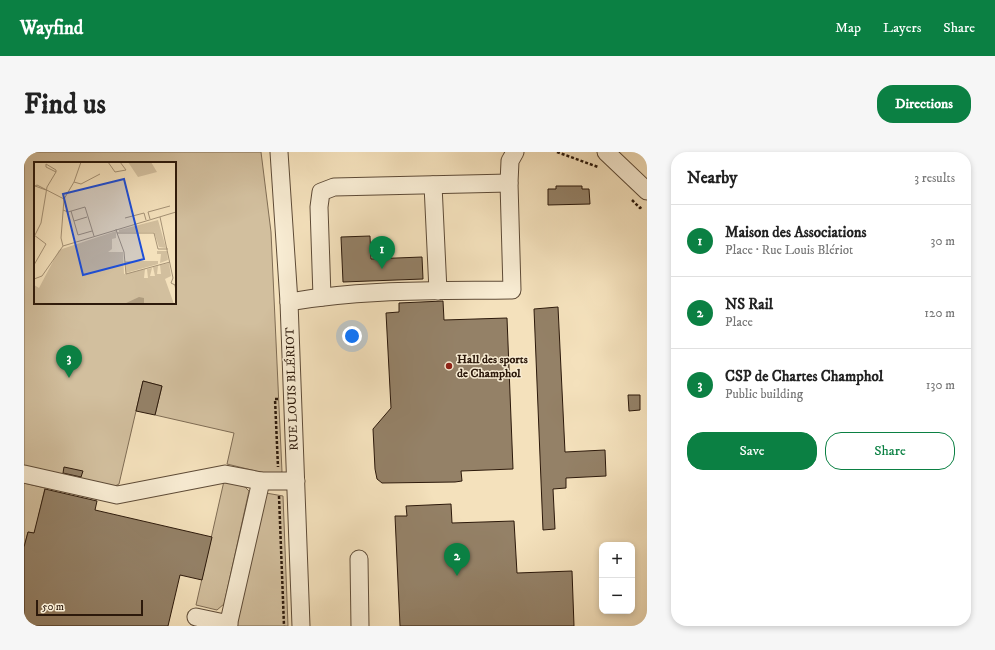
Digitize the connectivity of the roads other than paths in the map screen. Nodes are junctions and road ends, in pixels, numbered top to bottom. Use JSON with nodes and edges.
{"nodes":[{"id":1,"x":279,"y":152,"type":"edge"},
{"id":2,"x":516,"y":152,"type":"edge"},
{"id":3,"x":608,"y":152,"type":"edge"},
{"id":4,"x":509,"y":183,"type":"junction"},
{"id":5,"x":433,"y":185,"type":"junction"},
{"id":6,"x":647,"y":191,"type":"edge"},
{"id":7,"x":438,"y":291,"type":"junction"},
{"id":8,"x":322,"y":297,"type":"junction"},
{"id":9,"x":289,"y":302,"type":"junction"},
{"id":10,"x":24,"y":474,"type":"edge"},
{"id":11,"x":261,"y":480,"type":"junction"},
{"id":12,"x":296,"y":481,"type":"junction"},
{"id":13,"x":359,"y":560,"type":"dead end"},
{"id":14,"x":196,"y":617,"type":"dead end"},
{"id":15,"x":228,"y":625,"type":"edge"},
{"id":16,"x":301,"y":626,"type":"edge"},
{"id":17,"x":360,"y":626,"type":"edge"}],
"edges":[{"from":1,"to":9,"type":"street","name":"RUE LOUIS BLÉRIOT"},
{"from":2,"to":4,"type":"street"},
{"from":3,"to":6,"type":"street"},
{"from":4,"to":5,"type":"street"},
{"from":4,"to":7,"type":"street"},
{"from":5,"to":7,"type":"street"},
{"from":5,"to":8,"type":"street"},
{"from":7,"to":8,"type":"street"},
{"from":8,"to":9,"type":"street"},
{"from":9,"to":12,"type":"street","name":"RUE LOUIS BLÉRIOT"},
{"from":10,"to":11,"type":"street"},
{"from":11,"to":12,"type":"street"},
{"from":11,"to":15,"type":"street"},
{"from":12,"to":16,"type":"street","name":"RUE LOUIS BLÉRIOT"},
{"from":13,"to":17,"type":"street"},
{"from":14,"to":15,"type":"street"}]}
